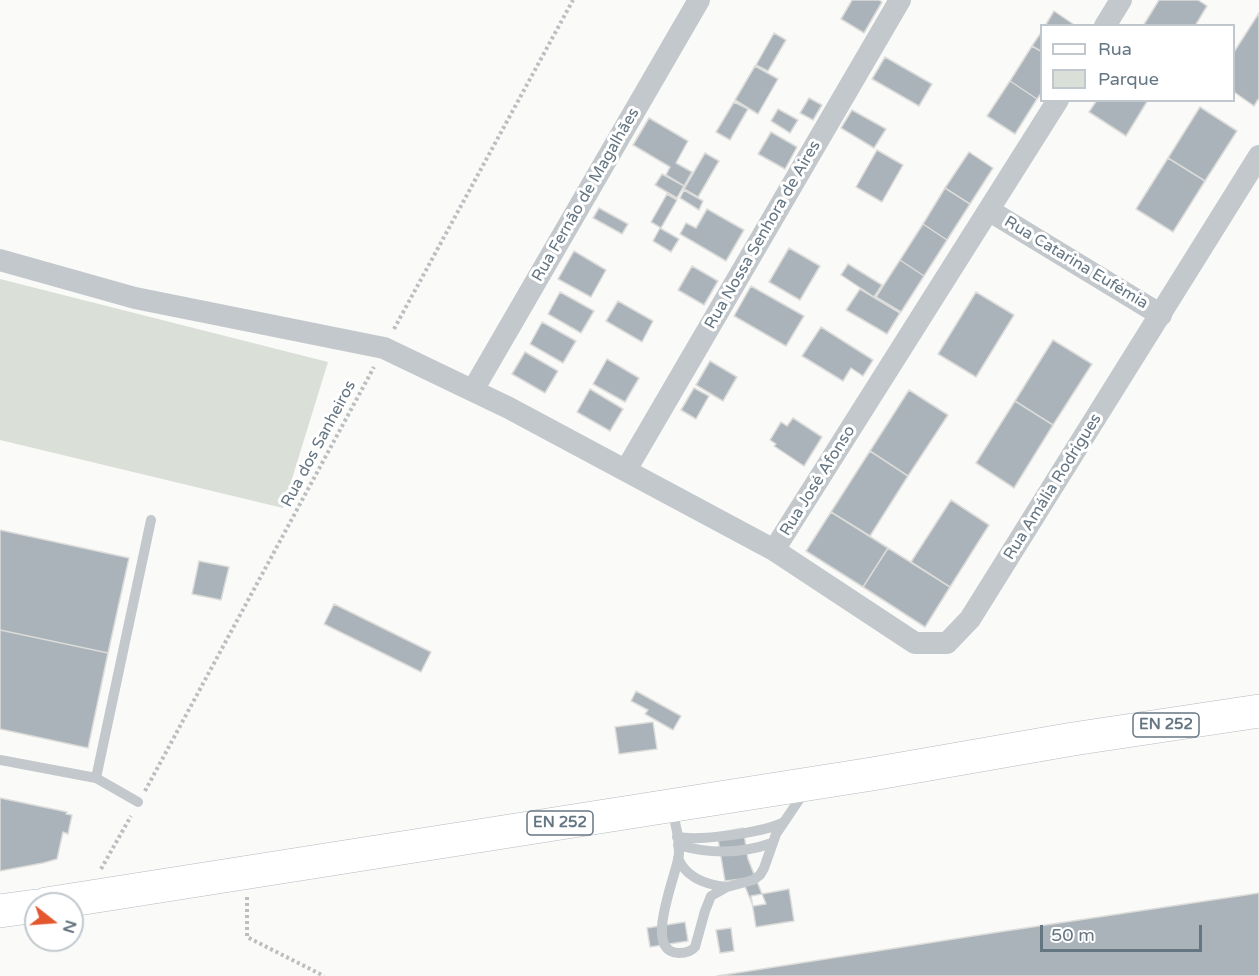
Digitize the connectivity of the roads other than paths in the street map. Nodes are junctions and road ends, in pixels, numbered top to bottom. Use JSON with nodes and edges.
{"nodes":[{"id":1,"x":699,"y":0,"type":"edge"},
{"id":2,"x":900,"y":0,"type":"edge"},
{"id":3,"x":1121,"y":0,"type":"edge"},
{"id":4,"x":1106,"y":24,"type":"edge"},
{"id":5,"x":1058,"y":102,"type":"edge"},
{"id":6,"x":1259,"y":156,"type":"edge"},
{"id":7,"x":990,"y":211,"type":"junction"},
{"id":8,"x":0,"y":260,"type":"edge"},
{"id":9,"x":1161,"y":315,"type":"junction"},
{"id":10,"x":473,"y":390,"type":"junction"},
{"id":11,"x":626,"y":470,"type":"junction"},
{"id":12,"x":151,"y":520,"type":"dead end"},
{"id":13,"x":774,"y":550,"type":"junction"},
{"id":14,"x":1259,"y":711,"type":"edge"},
{"id":15,"x":0,"y":760,"type":"edge"},
{"id":16,"x":96,"y":778,"type":"junction"},
{"id":17,"x":810,"y":783,"type":"junction"},
{"id":18,"x":138,"y":802,"type":"road end"},
{"id":19,"x":670,"y":805,"type":"junction"},
{"id":20,"x":784,"y":822,"type":"junction"},
{"id":21,"x":678,"y":841,"type":"junction"},
{"id":22,"x":772,"y":843,"type":"junction"},
{"id":23,"x":678,"y":858,"type":"junction"},
{"id":24,"x":727,"y":887,"type":"junction"},
{"id":25,"x":84,"y":898,"type":"edge"},
{"id":26,"x":24,"y":908,"type":"edge"},
{"id":27,"x":0,"y":911,"type":"edge"}],
"edges":[{"from":1,"to":10,"type":"street","name":"Rua Fernão de Magalhães"},
{"from":2,"to":11,"type":"street","name":"Rua Nossa Senhora de Aires"},
{"from":3,"to":4,"type":"street"},
{"from":5,"to":7,"type":"street","name":"Rua José Afonso"},
{"from":6,"to":9,"type":"street","name":"Rua Amália Rodrigues"},
{"from":7,"to":9,"type":"street","name":"Rua Catarina Eufémia"},
{"from":7,"to":13,"type":"street","name":"Rua José Afonso"},
{"from":8,"to":10,"type":"street","name":"Rua José Afonso"},
{"from":9,"to":13,"type":"street","name":"Rua Amália Rodrigues"},
{"from":10,"to":11,"type":"street","name":"Rua José Afonso"},
{"from":11,"to":13,"type":"street","name":"Rua José Afonso"},
{"from":12,"to":16,"type":"lane"},
{"from":14,"to":17,"type":"main road","number":"EN 252"},
{"from":15,"to":16,"type":"lane"},
{"from":16,"to":18,"type":"lane"},
{"from":17,"to":19,"type":"main road","number":"EN 252"},
{"from":17,"to":20,"type":"lane"},
{"from":19,"to":21,"type":"lane"},
{"from":19,"to":25,"type":"main road","number":"EN 252"},
{"from":20,"to":21,"type":"lane"},
{"from":20,"to":22,"type":"lane"},
{"from":21,"to":22,"type":"lane"},
{"from":21,"to":23,"type":"lane"},
{"from":22,"to":24,"type":"lane"},
{"from":23,"to":24,"type":"lane"},
{"from":23,"to":24,"type":"lane"},
{"from":26,"to":27,"type":"main road"}]}
